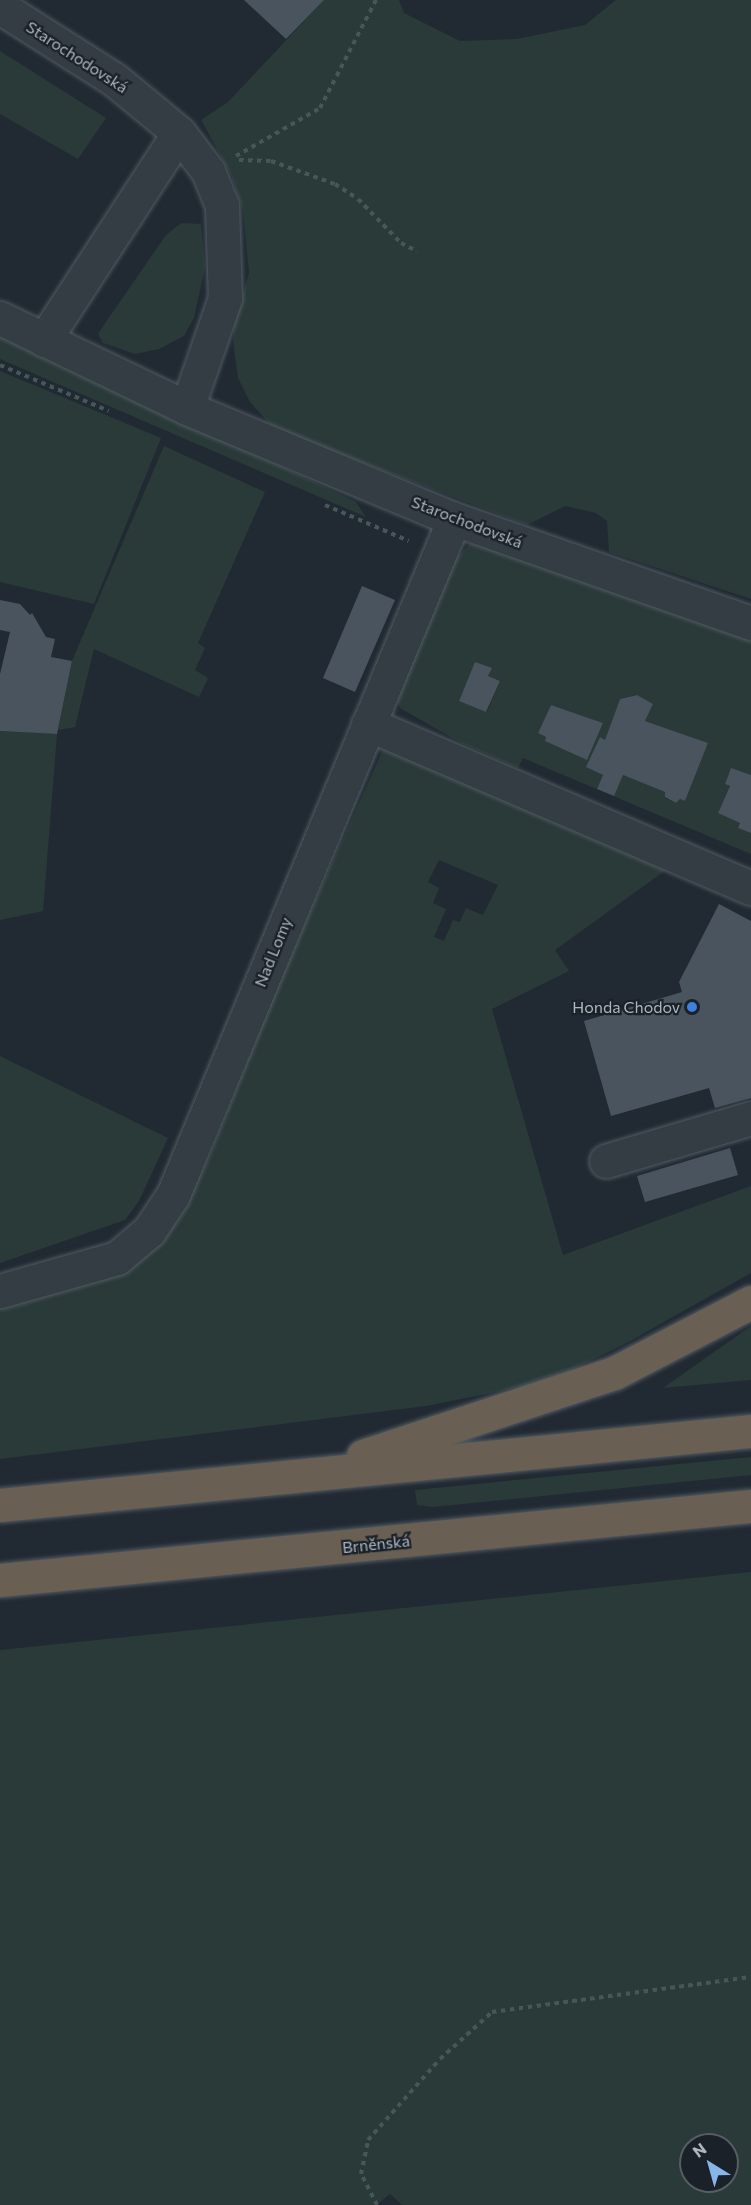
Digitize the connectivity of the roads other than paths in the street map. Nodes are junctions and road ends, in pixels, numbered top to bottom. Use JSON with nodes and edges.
{"nodes":[{"id":1,"x":0,"y":7,"type":"edge"},
{"id":2,"x":179,"y":133,"type":"junction"},
{"id":3,"x":0,"y":318,"type":"edge"},
{"id":4,"x":44,"y":340,"type":"junction"},
{"id":5,"x":187,"y":408,"type":"junction"},
{"id":6,"x":454,"y":519,"type":"junction"},
{"id":7,"x":751,"y":623,"type":"edge"},
{"id":8,"x":368,"y":724,"type":"junction"},
{"id":9,"x":751,"y":888,"type":"edge"},
{"id":10,"x":751,"y":1118,"type":"edge"},
{"id":11,"x":606,"y":1161,"type":"dead end"},
{"id":12,"x":0,"y":1291,"type":"edge"},
{"id":13,"x":751,"y":1302,"type":"edge"},
{"id":14,"x":751,"y":1431,"type":"edge"},
{"id":15,"x":298,"y":1476,"type":"junction"},
{"id":16,"x":0,"y":1505,"type":"edge"},
{"id":17,"x":751,"y":1506,"type":"edge"},
{"id":18,"x":0,"y":1580,"type":"edge"}],
"edges":[{"from":1,"to":2,"type":"street","name":"Starochodovská"},
{"from":2,"to":4,"type":"street"},
{"from":2,"to":5,"type":"street","name":"Starochodovská"},
{"from":3,"to":4,"type":"street","name":"Starochodovská"},
{"from":4,"to":5,"type":"street","name":"Starochodovská"},
{"from":5,"to":6,"type":"street","name":"Starochodovská"},
{"from":6,"to":7,"type":"street","name":"Starochodovská"},
{"from":6,"to":8,"type":"street","name":"Nad Lomy"},
{"from":8,"to":9,"type":"street"},
{"from":8,"to":12,"type":"street","name":"Nad Lomy"},
{"from":10,"to":11,"type":"street"},
{"from":13,"to":15,"type":"highway"},
{"from":14,"to":15,"type":"highway"},
{"from":15,"to":16,"type":"highway"},
{"from":17,"to":18,"type":"highway","name":"Brněnská"}]}
